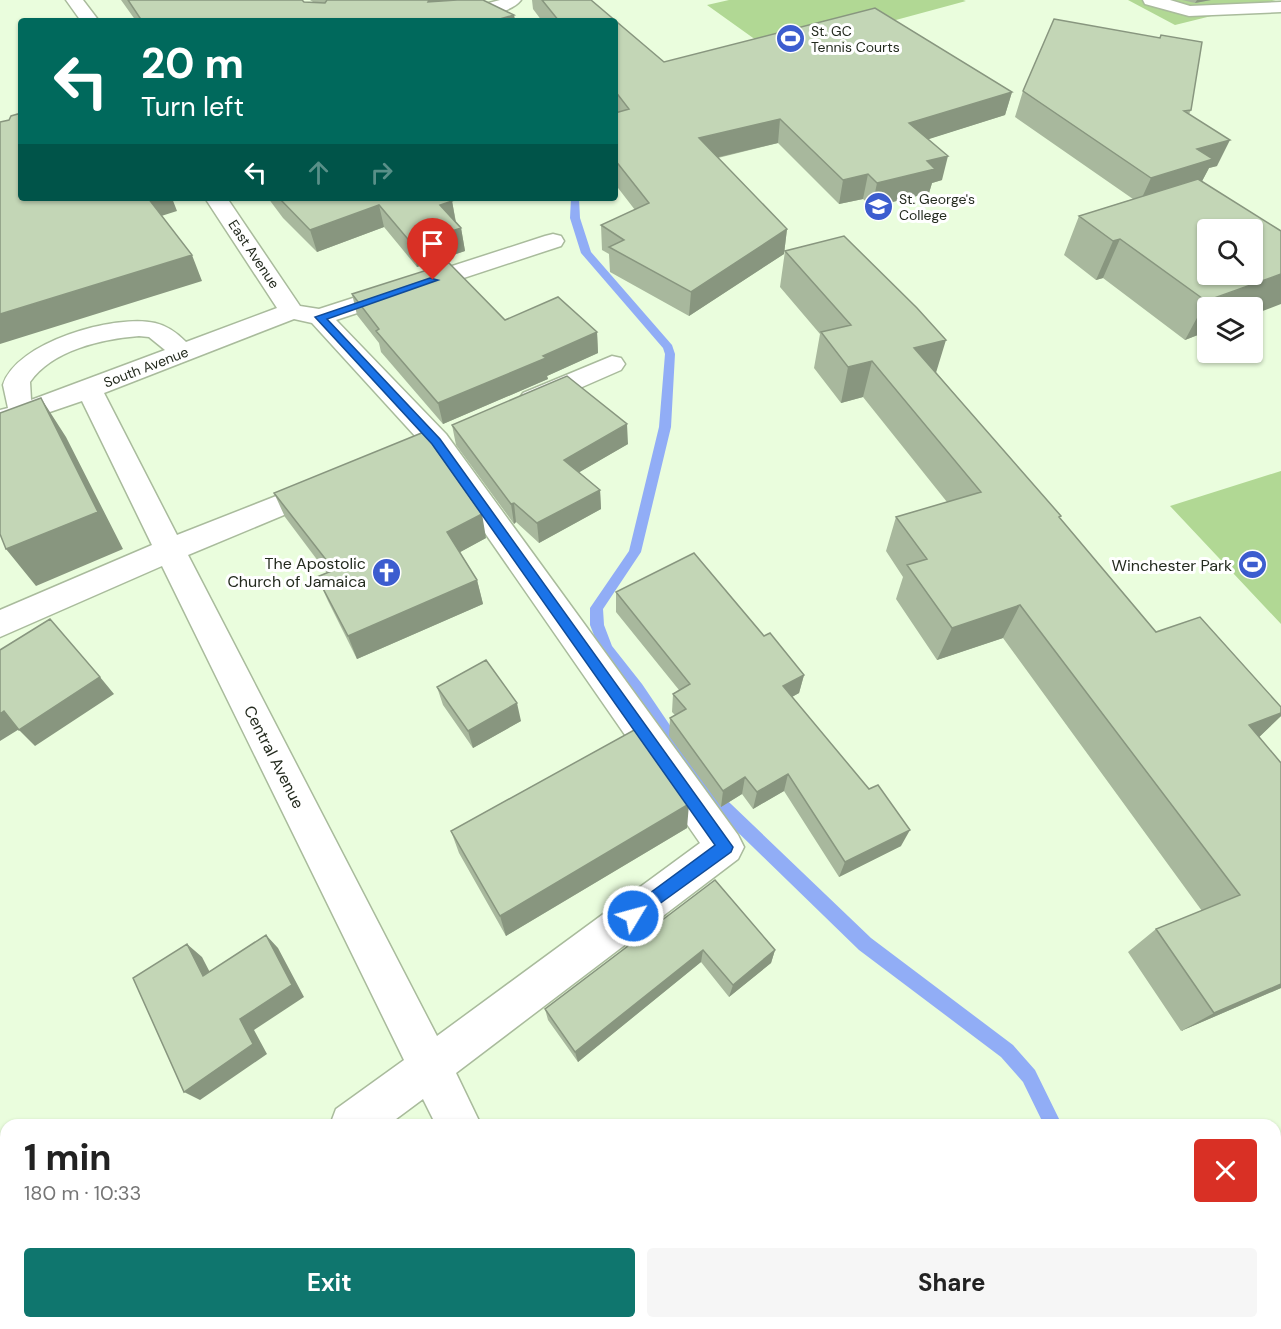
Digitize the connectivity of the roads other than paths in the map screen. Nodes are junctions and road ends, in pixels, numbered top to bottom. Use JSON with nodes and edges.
{"nodes":[{"id":1,"x":74,"y":0,"type":"edge"},
{"id":2,"x":513,"y":0,"type":"edge"},
{"id":3,"x":1151,"y":0,"type":"edge"},
{"id":4,"x":1281,"y":7,"type":"edge"},
{"id":5,"x":88,"y":18,"type":"edge"},
{"id":6,"x":454,"y":18,"type":"edge"},
{"id":7,"x":218,"y":201,"type":"edge"},
{"id":8,"x":553,"y":241,"type":"dead end"},
{"id":9,"x":305,"y":314,"type":"junction"},
{"id":10,"x":182,"y":353,"type":"junction"},
{"id":11,"x":612,"y":364,"type":"dead end"},
{"id":12,"x":89,"y":389,"type":"junction"},
{"id":13,"x":505,"y":411,"type":"edge"},
{"id":14,"x":11,"y":416,"type":"edge"},
{"id":15,"x":348,"y":478,"type":"edge"},
{"id":16,"x":170,"y":550,"type":"junction"},
{"id":17,"x":0,"y":624,"type":"edge"},
{"id":18,"x":430,"y":1067,"type":"junction"},
{"id":19,"x":360,"y":1119,"type":"edge"},
{"id":20,"x":456,"y":1119,"type":"edge"}],
"edges":[{"from":1,"to":5,"type":"street"},
{"from":2,"to":6,"type":"street"},
{"from":3,"to":4,"type":"street"},
{"from":7,"to":9,"type":"street","name":"East Avenue"},
{"from":8,"to":9,"type":"street","name":"South Avenue"},
{"from":9,"to":10,"type":"street","name":"South Avenue"},
{"from":9,"to":18,"type":"street","name":"East Avenue"},
{"from":10,"to":12,"type":"street","name":"South Avenue"},
{"from":10,"to":14,"type":"street"},
{"from":11,"to":13,"type":"street"},
{"from":12,"to":14,"type":"street","name":"South Avenue"},
{"from":12,"to":16,"type":"street","name":"Central Avenue"},
{"from":15,"to":16,"type":"street"},
{"from":16,"to":17,"type":"street"},
{"from":16,"to":18,"type":"street","name":"Central Avenue"},
{"from":18,"to":19,"type":"street"},
{"from":18,"to":20,"type":"street","name":"Central Avenue"}]}
